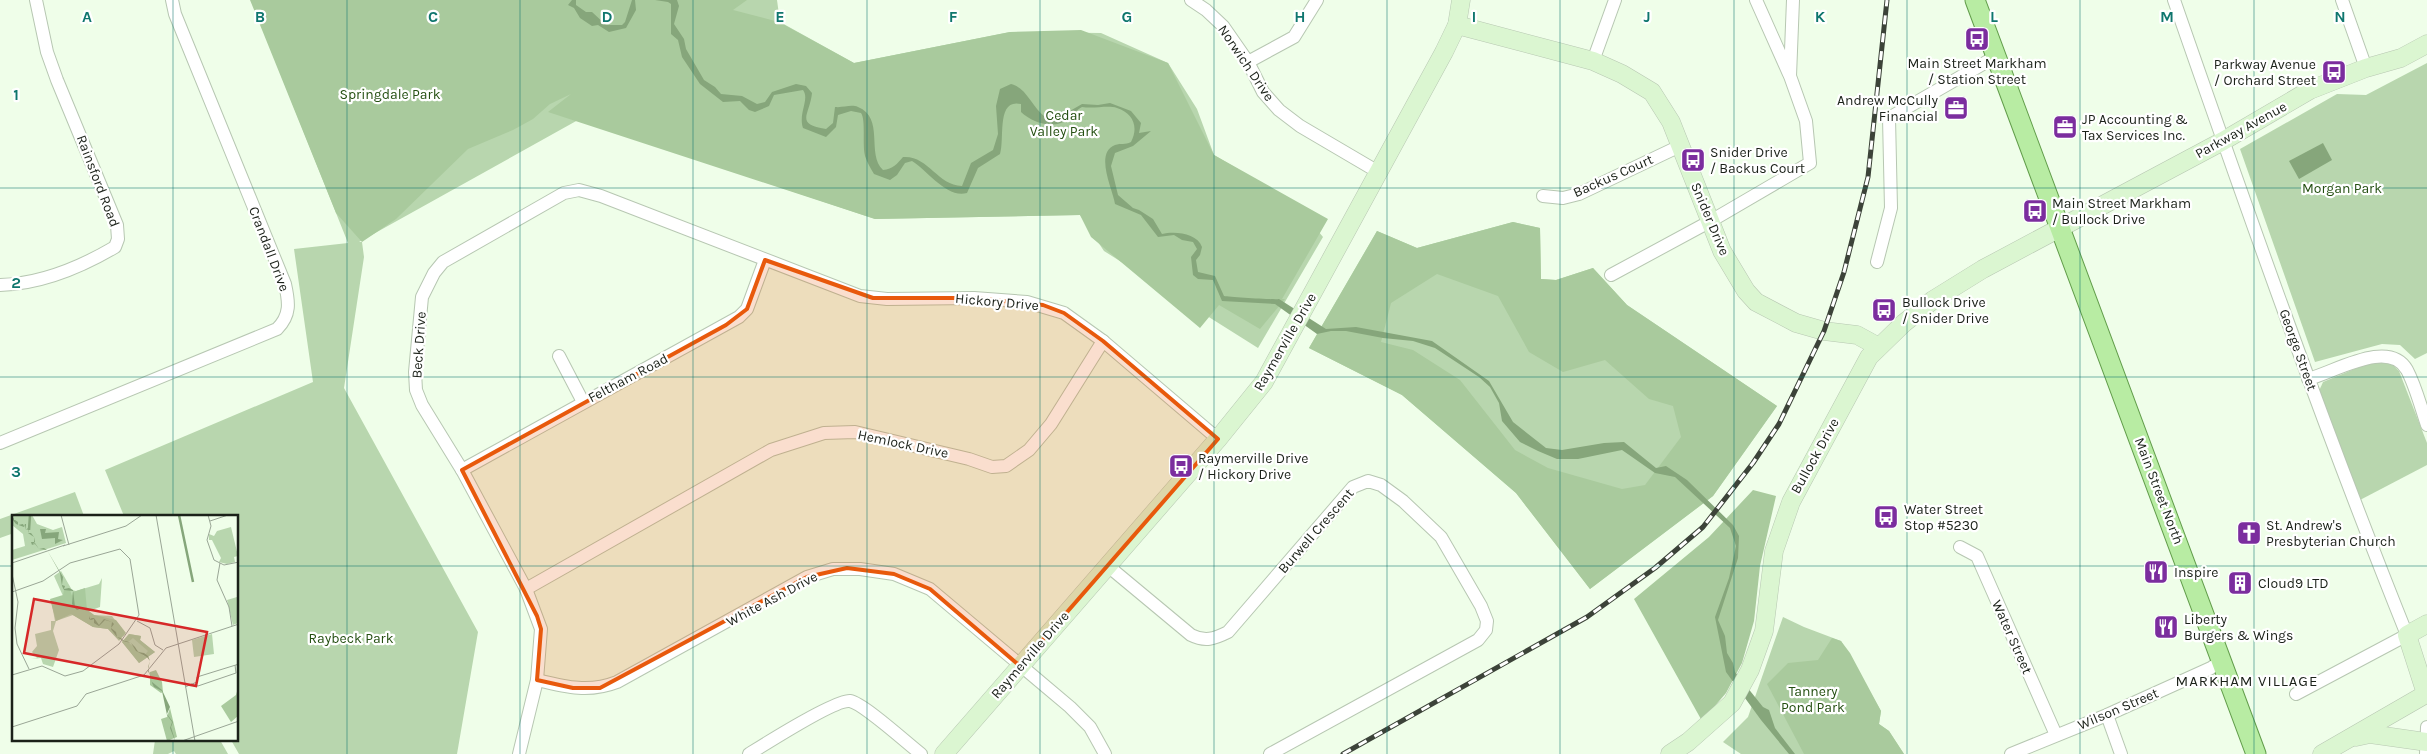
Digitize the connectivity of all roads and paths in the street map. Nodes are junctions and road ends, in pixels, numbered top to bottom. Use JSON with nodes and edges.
{"nodes":[{"id":1,"x":36,"y":0,"type":"edge"},
{"id":2,"x":172,"y":0,"type":"edge"},
{"id":3,"x":1191,"y":0,"type":"edge"},
{"id":4,"x":1317,"y":0,"type":"edge"},
{"id":5,"x":1461,"y":0,"type":"edge"},
{"id":6,"x":1614,"y":0,"type":"edge"},
{"id":7,"x":1756,"y":0,"type":"edge"},
{"id":8,"x":1794,"y":0,"type":"edge"},
{"id":9,"x":1975,"y":0,"type":"edge"},
{"id":10,"x":2174,"y":0,"type":"edge"},
{"id":11,"x":2342,"y":0,"type":"edge"},
{"id":12,"x":1457,"y":25,"type":"junction"},
{"id":13,"x":2427,"y":44,"type":"edge"},
{"id":14,"x":1996,"y":57,"type":"junction"},
{"id":15,"x":1248,"y":62,"type":"junction"},
{"id":16,"x":1593,"y":62,"type":"junction"},
{"id":17,"x":2366,"y":68,"type":"junction"},
{"id":18,"x":1790,"y":76,"type":"junction"},
{"id":19,"x":2223,"y":141,"type":"junction"},
{"id":20,"x":1680,"y":146,"type":"junction"},
{"id":21,"x":1380,"y":173,"type":"junction"},
{"id":22,"x":1543,"y":196,"type":"dead end"},
{"id":23,"x":1709,"y":222,"type":"junction"},
{"id":24,"x":2060,"y":229,"type":"junction"},
{"id":25,"x":765,"y":260,"type":"junction"},
{"id":26,"x":1876,"y":262,"type":"dead end"},
{"id":27,"x":1611,"y":275,"type":"dead end"},
{"id":28,"x":0,"y":285,"type":"edge"},
{"id":29,"x":1103,"y":341,"type":"junction"},
{"id":30,"x":1879,"y":347,"type":"junction"},
{"id":31,"x":559,"y":356,"type":"dead end"},
{"id":32,"x":2308,"y":379,"type":"junction"},
{"id":33,"x":582,"y":402,"type":"junction"},
{"id":34,"x":2427,"y":425,"type":"edge"},
{"id":35,"x":1218,"y":439,"type":"junction"},
{"id":36,"x":0,"y":443,"type":"edge"},
{"id":37,"x":462,"y":470,"type":"junction"},
{"id":38,"x":1960,"y":547,"type":"dead end"},
{"id":39,"x":1108,"y":566,"type":"junction"},
{"id":40,"x":526,"y":589,"type":"junction"},
{"id":41,"x":2427,"y":624,"type":"edge"},
{"id":42,"x":2407,"y":635,"type":"junction"},
{"id":43,"x":2222,"y":660,"type":"junction"},
{"id":44,"x":1020,"y":666,"type":"junction"},
{"id":45,"x":537,"y":680,"type":"junction"},
{"id":46,"x":2296,"y":694,"type":"dead end"},
{"id":47,"x":2426,"y":696,"type":"edge"},
{"id":48,"x":2107,"y":715,"type":"junction"},
{"id":49,"x":2427,"y":727,"type":"edge"},
{"id":50,"x":2056,"y":735,"type":"junction"},
{"id":51,"x":2351,"y":738,"type":"junction"},
{"id":52,"x":2426,"y":749,"type":"edge"},
{"id":53,"x":519,"y":754,"type":"edge"},
{"id":54,"x":748,"y":754,"type":"edge"},
{"id":55,"x":921,"y":754,"type":"edge"},
{"id":56,"x":944,"y":754,"type":"edge"},
{"id":57,"x":1106,"y":754,"type":"edge"},
{"id":58,"x":1270,"y":754,"type":"edge"},
{"id":59,"x":1670,"y":754,"type":"edge"},
{"id":60,"x":2011,"y":754,"type":"edge"},
{"id":61,"x":2121,"y":754,"type":"edge"},
{"id":62,"x":2256,"y":754,"type":"edge"},
{"id":63,"x":2322,"y":754,"type":"edge"}],
"edges":[{"from":1,"to":28,"type":"street","name":"Rainsford Road"},
{"from":2,"to":36,"type":"street","name":"Crandall Drive"},
{"from":3,"to":15,"type":"street","name":"Norwich Drive"},
{"from":4,"to":15,"type":"street"},
{"from":5,"to":12,"type":"street","name":"Raymerville Drive"},
{"from":6,"to":16,"type":"street"},
{"from":7,"to":18,"type":"street"},
{"from":8,"to":18,"type":"street"},
{"from":9,"to":14,"type":"main road","name":"Main Street North"},
{"from":10,"to":19,"type":"street","name":"George Street"},
{"from":11,"to":17,"type":"street"},
{"from":12,"to":16,"type":"street","name":"Snider Drive"},
{"from":12,"to":21,"type":"street","name":"Raymerville Drive"},
{"from":13,"to":17,"type":"street","name":"Parkway Avenue"},
{"from":14,"to":24,"type":"main road","name":"Main Street North"},
{"from":14,"to":26,"type":"street"},
{"from":15,"to":21,"type":"street","name":"Norwich Drive"},
{"from":16,"to":20,"type":"street","name":"Snider Drive"},
{"from":17,"to":19,"type":"street","name":"Parkway Avenue"},
{"from":18,"to":23,"type":"street"},
{"from":19,"to":24,"type":"street","name":"Parkway Avenue"},
{"from":19,"to":32,"type":"street","name":"George Street"},
{"from":20,"to":22,"type":"street","name":"Backus Court"},
{"from":20,"to":23,"type":"street","name":"Snider Drive"},
{"from":21,"to":35,"type":"street","name":"Raymerville Drive"},
{"from":23,"to":27,"type":"street"},
{"from":23,"to":30,"type":"street","name":"Snider Drive"},
{"from":24,"to":30,"type":"street","name":"Bullock Drive"},
{"from":24,"to":43,"type":"main road","name":"Main Street North"},
{"from":25,"to":29,"type":"street","name":"Hickory Drive"},
{"from":25,"to":33,"type":"street","name":"Feltham Road"},
{"from":25,"to":37,"type":"street","name":"Beck Drive"},
{"from":29,"to":35,"type":"street","name":"Hickory Drive"},
{"from":29,"to":40,"type":"street","name":"Hemlock Drive"},
{"from":30,"to":59,"type":"street","name":"Bullock Drive"},
{"from":31,"to":33,"type":"street"},
{"from":32,"to":34,"type":"street"},
{"from":32,"to":42,"type":"street","name":"George Street"},
{"from":33,"to":37,"type":"street","name":"Feltham Road"},
{"from":35,"to":39,"type":"street","name":"Raymerville Drive"},
{"from":37,"to":40,"type":"street","name":"Beck Drive"},
{"from":38,"to":50,"type":"street","name":"Water Street"},
{"from":39,"to":44,"type":"street","name":"Raymerville Drive"},
{"from":39,"to":58,"type":"street","name":"Burwell Crescent"},
{"from":40,"to":45,"type":"street","name":"Beck Drive"},
{"from":41,"to":42,"type":"street"},
{"from":42,"to":46,"type":"street"},
{"from":42,"to":47,"type":"street","name":"George Street"},
{"from":43,"to":48,"type":"street","name":"Wilson Street"},
{"from":43,"to":62,"type":"main road","name":"Main Street North"},
{"from":44,"to":45,"type":"street","name":"White Ash Drive"},
{"from":44,"to":56,"type":"street","name":"Raymerville Drive"},
{"from":44,"to":57,"type":"street"},
{"from":45,"to":53,"type":"street","name":"Beck Drive"},
{"from":47,"to":51,"type":"street"},
{"from":48,"to":50,"type":"street","name":"Wilson Street"},
{"from":48,"to":61,"type":"street"},
{"from":49,"to":52,"type":"street"},
{"from":50,"to":60,"type":"street","name":"Wilson Street"},
{"from":51,"to":52,"type":"street"},
{"from":51,"to":63,"type":"street"},
{"from":54,"to":55,"type":"street"}]}
